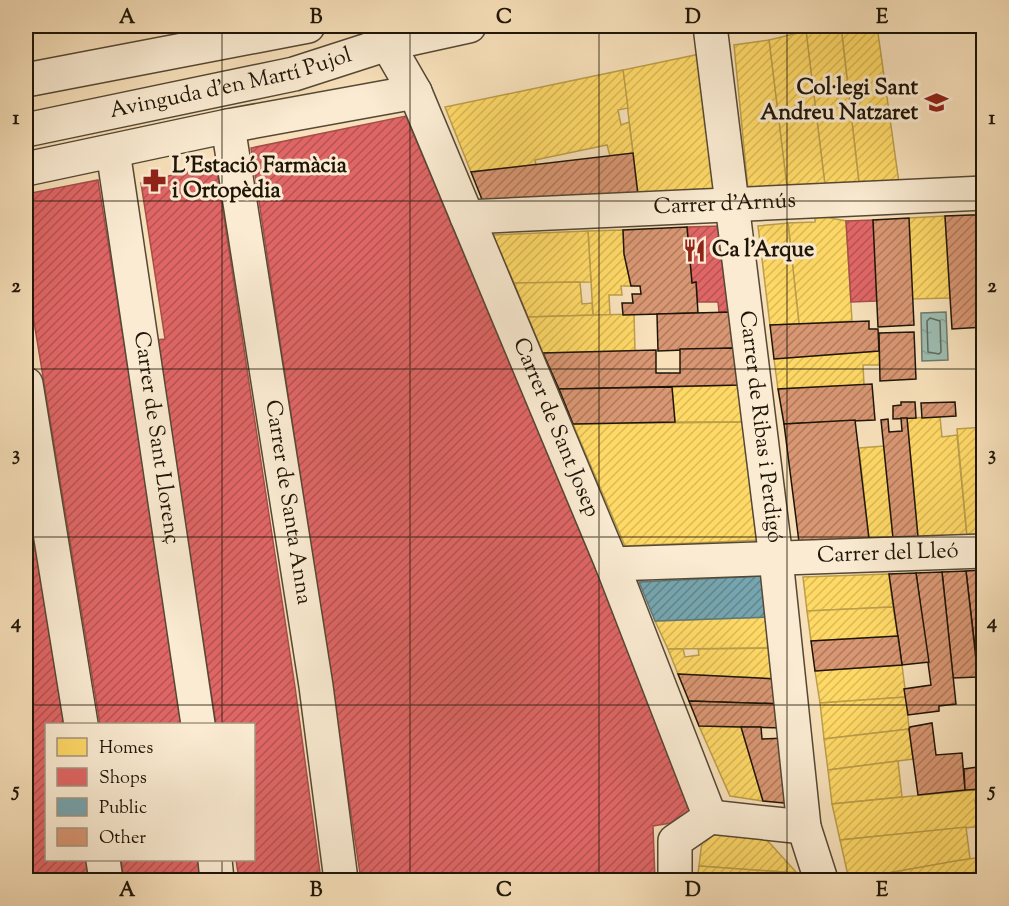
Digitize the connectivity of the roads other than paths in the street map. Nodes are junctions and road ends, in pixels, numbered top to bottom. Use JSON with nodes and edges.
{"nodes":[{"id":1,"x":308,"y":26,"type":"edge"},
{"id":2,"x":470,"y":26,"type":"edge"},
{"id":3,"x":710,"y":26,"type":"edge"},
{"id":4,"x":382,"y":35,"type":"edge"},
{"id":5,"x":26,"y":80,"type":"edge"},
{"id":6,"x":415,"y":92,"type":"junction"},
{"id":7,"x":228,"y":126,"type":"junction"},
{"id":8,"x":26,"y":130,"type":"edge"},
{"id":9,"x":113,"y":151,"type":"junction"},
{"id":10,"x":26,"y":169,"type":"edge"},
{"id":11,"x":984,"y":194,"type":"edge"},
{"id":12,"x":734,"y":205,"type":"junction"},
{"id":13,"x":467,"y":218,"type":"junction"},
{"id":14,"x":26,"y":384,"type":"edge"},
{"id":15,"x":984,"y":551,"type":"edge"},
{"id":16,"x":776,"y":559,"type":"junction"},
{"id":17,"x":612,"y":564,"type":"junction"},
{"id":18,"x":81,"y":723,"type":"edge"},
{"id":19,"x":198,"y":723,"type":"edge"},
{"id":20,"x":710,"y":817,"type":"junction"},
{"id":21,"x":804,"y":827,"type":"junction"},
{"id":22,"x":103,"y":861,"type":"edge"},
{"id":23,"x":215,"y":861,"type":"edge"},
{"id":24,"x":106,"y":880,"type":"edge"},
{"id":25,"x":217,"y":880,"type":"edge"},
{"id":26,"x":341,"y":880,"type":"edge"},
{"id":27,"x":675,"y":880,"type":"edge"},
{"id":28,"x":821,"y":880,"type":"edge"}],
"edges":[{"from":1,"to":5,"type":"street","name":"Avinguda d'en Martí Pujol"},
{"from":2,"to":4,"type":"street","name":"Avinguda d'en Martí Pujol"},
{"from":3,"to":12,"type":"street","name":"Carrer de Ribas i Perdigó"},
{"from":4,"to":6,"type":"street","name":"Carrer de Sant Josep"},
{"from":4,"to":8,"type":"street","name":"Avinguda d'en Martí Pujol"},
{"from":6,"to":7,"type":"street","name":"Avinguda d'en Martí Pujol"},
{"from":6,"to":13,"type":"street","name":"Carrer de Sant Josep"},
{"from":7,"to":9,"type":"street","name":"Avinguda d'en Martí Pujol"},
{"from":7,"to":26,"type":"street","name":"Carrer de Santa Anna"},
{"from":9,"to":10,"type":"street","name":"Avinguda d'en Martí Pujol"},
{"from":9,"to":19,"type":"street","name":"Carrer de Sant Llorenç"},
{"from":11,"to":12,"type":"street","name":"Carrer d'Arnús"},
{"from":12,"to":13,"type":"street","name":"Carrer d'Arnús"},
{"from":12,"to":16,"type":"street","name":"Carrer de Ribas i Perdigó"},
{"from":13,"to":17,"type":"street","name":"Carrer de Sant Josep"},
{"from":14,"to":18,"type":"street"},
{"from":15,"to":16,"type":"street","name":"Carrer del Lleó"},
{"from":16,"to":17,"type":"street","name":"Carrer del Lleó"},
{"from":16,"to":21,"type":"street","name":"Carrer de Ribas i Perdigó"},
{"from":17,"to":20,"type":"street","name":"Carrer de Sant Josep"},
{"from":20,"to":21,"type":"street"},
{"from":20,"to":27,"type":"street"},
{"from":21,"to":28,"type":"street","name":"Carrer de Ribas i Perdigó"},
{"from":22,"to":24,"type":"street"},
{"from":23,"to":25,"type":"street"}]}
